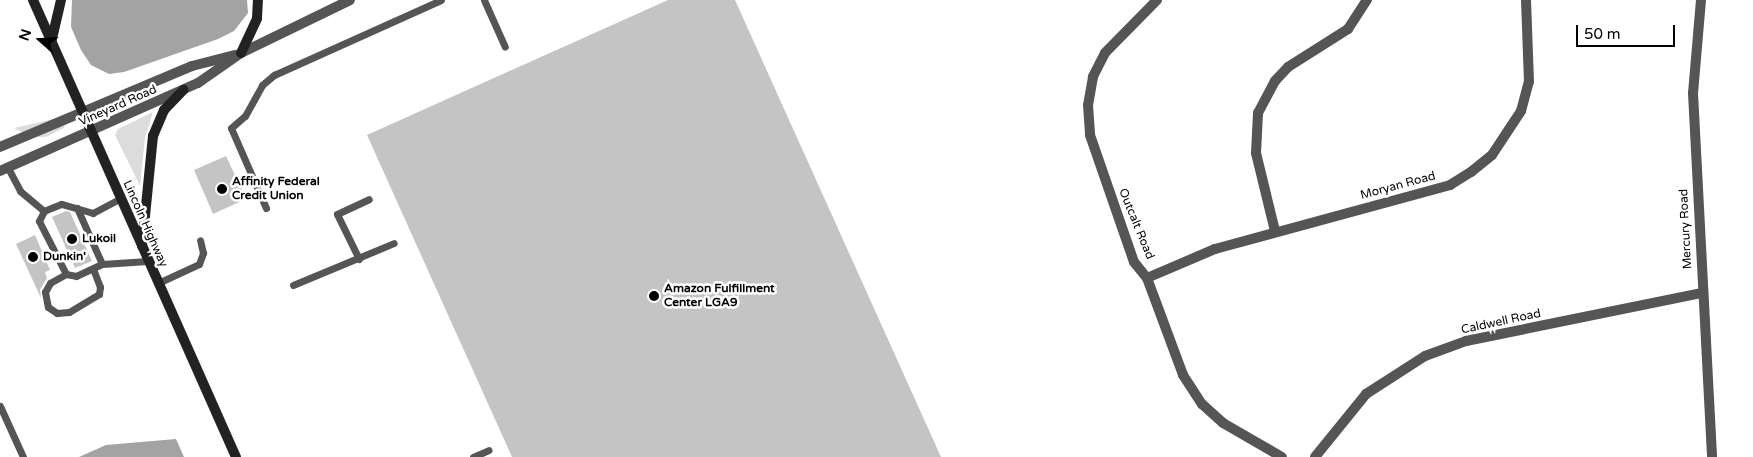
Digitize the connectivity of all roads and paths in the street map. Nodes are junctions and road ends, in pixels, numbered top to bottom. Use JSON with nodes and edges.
{"nodes":[{"id":1,"x":33,"y":0,"type":"edge"},
{"id":2,"x":61,"y":0,"type":"edge"},
{"id":3,"x":258,"y":0,"type":"edge"},
{"id":4,"x":350,"y":0,"type":"edge"},
{"id":5,"x":441,"y":0,"type":"edge"},
{"id":6,"x":484,"y":0,"type":"edge"},
{"id":7,"x":1157,"y":0,"type":"edge"},
{"id":8,"x":1367,"y":0,"type":"edge"},
{"id":9,"x":1526,"y":0,"type":"edge"},
{"id":10,"x":1701,"y":0,"type":"edge"},
{"id":11,"x":51,"y":43,"type":"junction"},
{"id":12,"x":505,"y":47,"type":"dead end"},
{"id":13,"x":241,"y":53,"type":"junction"},
{"id":14,"x":183,"y":90,"type":"junction"},
{"id":15,"x":82,"y":110,"type":"junction"},
{"id":16,"x":91,"y":132,"type":"junction"},
{"id":17,"x":0,"y":147,"type":"edge"},
{"id":18,"x":4,"y":169,"type":"edge"},
{"id":19,"x":120,"y":198,"type":"junction"},
{"id":20,"x":369,"y":199,"type":"dead end"},
{"id":21,"x":77,"y":208,"type":"junction"},
{"id":22,"x":266,"y":208,"type":"dead end"},
{"id":23,"x":44,"y":211,"type":"junction"},
{"id":24,"x":1275,"y":232,"type":"junction"},
{"id":25,"x":200,"y":240,"type":"dead end"},
{"id":26,"x":394,"y":243,"type":"dead end"},
{"id":27,"x":142,"y":247,"type":"junction"},
{"id":28,"x":359,"y":258,"type":"junction"},
{"id":29,"x":148,"y":261,"type":"junction"},
{"id":30,"x":102,"y":264,"type":"junction"},
{"id":31,"x":93,"y":268,"type":"junction"},
{"id":32,"x":66,"y":274,"type":"junction"},
{"id":33,"x":1147,"y":278,"type":"junction"},
{"id":34,"x":158,"y":282,"type":"junction"},
{"id":35,"x":293,"y":285,"type":"dead end"},
{"id":36,"x":1702,"y":294,"type":"junction"},
{"id":37,"x":0,"y":406,"type":"edge"},
{"id":38,"x":488,"y":450,"type":"dead end"},
{"id":39,"x":23,"y":457,"type":"edge"},
{"id":40,"x":236,"y":457,"type":"edge"},
{"id":41,"x":473,"y":457,"type":"edge"},
{"id":42,"x":1282,"y":457,"type":"edge"},
{"id":43,"x":1315,"y":457,"type":"edge"},
{"id":44,"x":1712,"y":457,"type":"edge"}],
"edges":[{"from":1,"to":11,"type":"main road","name":"Lincoln Highway"},
{"from":2,"to":11,"type":"main road"},
{"from":3,"to":13,"type":"main road"},
{"from":4,"to":13,"type":"street","name":"Vineyard Road"},
{"from":5,"to":22,"type":"lane"},
{"from":6,"to":12,"type":"lane"},
{"from":7,"to":33,"type":"street","name":"Outcalt Road"},
{"from":8,"to":24,"type":"street"},
{"from":9,"to":24,"type":"street","name":"Moryan Road"},
{"from":10,"to":36,"type":"street","name":"Mercury Road"},
{"from":11,"to":15,"type":"main road","name":"Lincoln Highway"},
{"from":13,"to":14,"type":"street","name":"Vineyard Road"},
{"from":13,"to":15,"type":"street","name":"Vineyard Road"},
{"from":14,"to":16,"type":"street","name":"Vineyard Road"},
{"from":14,"to":27,"type":"main road"},
{"from":15,"to":16,"type":"main road","name":"Lincoln Highway"},
{"from":15,"to":17,"type":"street","name":"Vineyard Road"},
{"from":16,"to":18,"type":"street","name":"Vineyard Road"},
{"from":16,"to":19,"type":"main road","name":"Lincoln Highway"},
{"from":18,"to":23,"type":"lane"},
{"from":19,"to":21,"type":"lane"},
{"from":19,"to":27,"type":"main road","name":"Lincoln Highway"},
{"from":20,"to":28,"type":"lane"},
{"from":21,"to":23,"type":"lane"},
{"from":21,"to":30,"type":"lane"},
{"from":23,"to":32,"type":"lane"},
{"from":24,"to":33,"type":"street","name":"Moryan Road"},
{"from":25,"to":34,"type":"lane"},
{"from":26,"to":28,"type":"lane"},
{"from":27,"to":29,"type":"main road","name":"Lincoln Highway"},
{"from":28,"to":35,"type":"lane"},
{"from":29,"to":30,"type":"lane"},
{"from":29,"to":34,"type":"main road","name":"Lincoln Highway"},
{"from":30,"to":31,"type":"lane"},
{"from":31,"to":32,"type":"lane"},
{"from":31,"to":32,"type":"lane"},
{"from":33,"to":42,"type":"street","name":"Outcalt Road"},
{"from":34,"to":40,"type":"main road","name":"Lincoln Highway"},
{"from":36,"to":43,"type":"street","name":"Caldwell Road"},
{"from":36,"to":44,"type":"street","name":"Mercury Road"},
{"from":37,"to":39,"type":"lane"},
{"from":38,"to":41,"type":"lane"}]}
